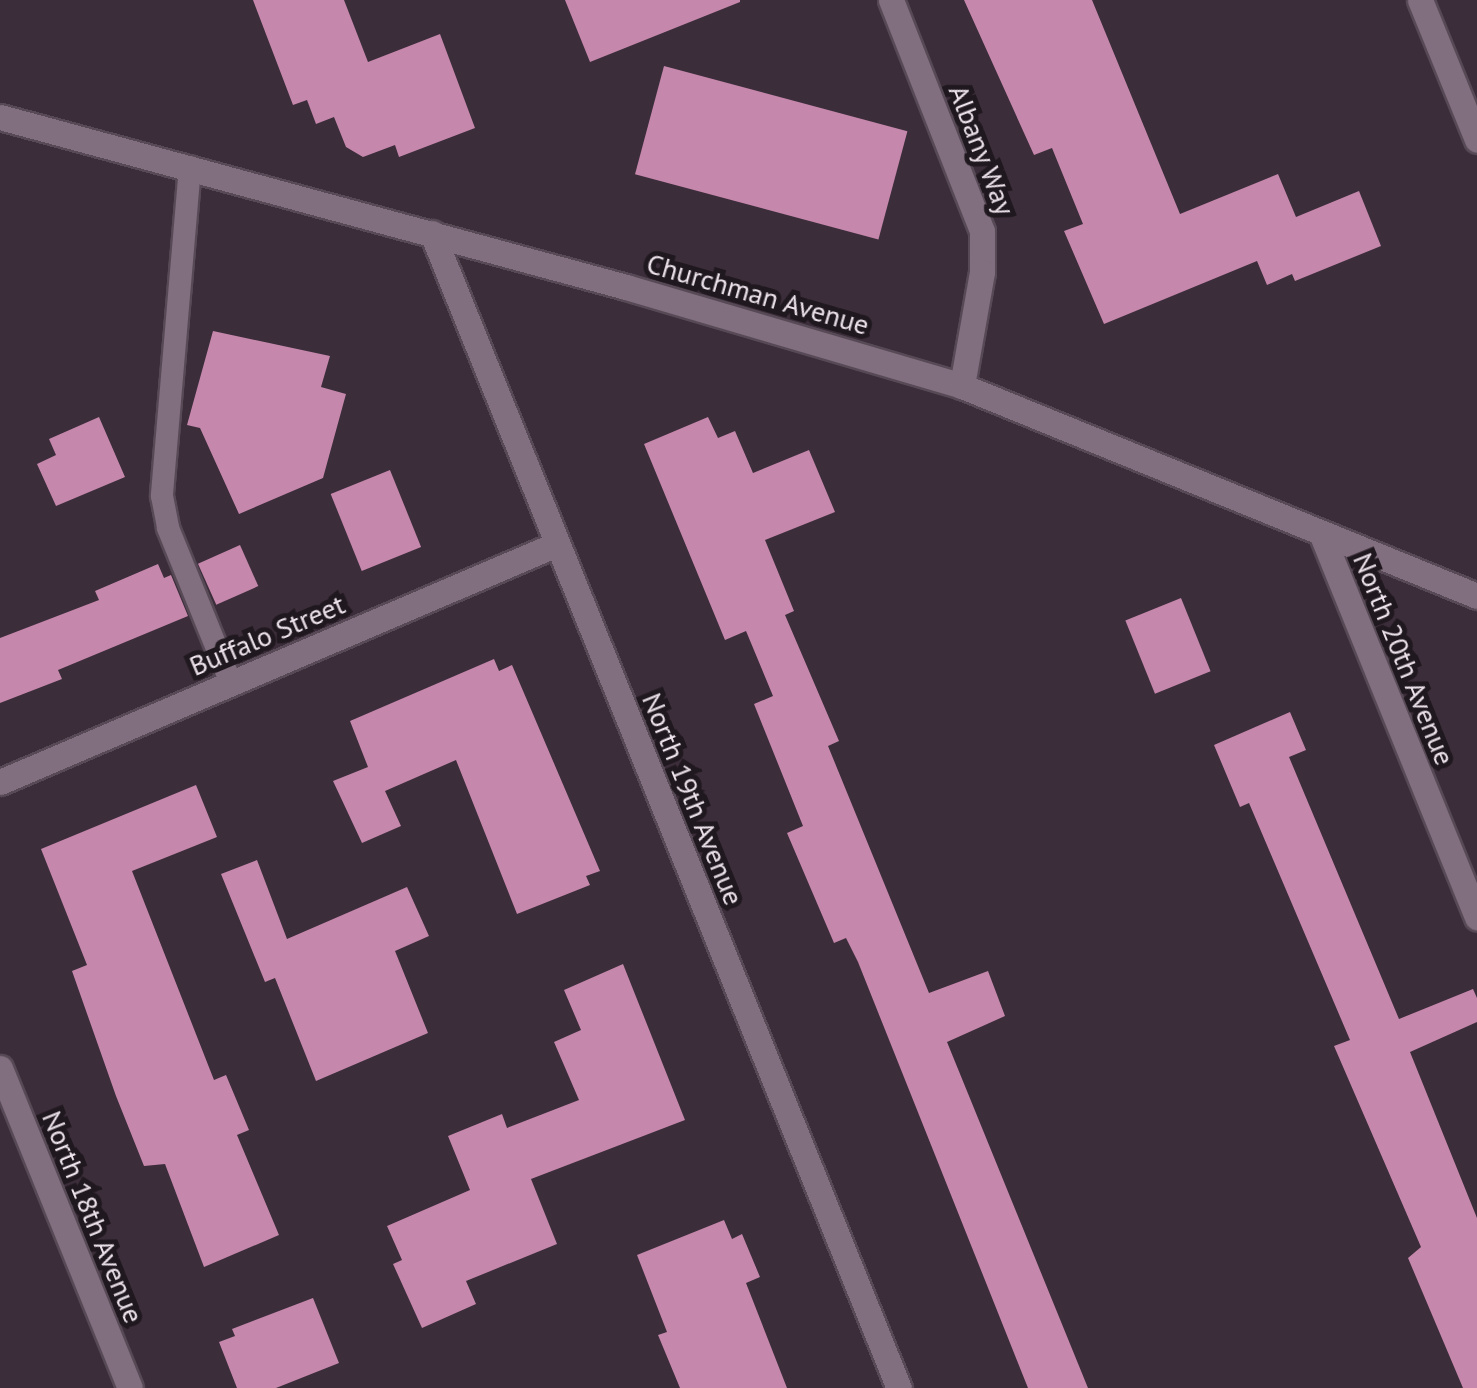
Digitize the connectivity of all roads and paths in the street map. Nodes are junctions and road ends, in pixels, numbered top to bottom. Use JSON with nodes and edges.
{"nodes":[{"id":1,"x":891,"y":0,"type":"edge"},
{"id":2,"x":1420,"y":0,"type":"edge"},
{"id":3,"x":0,"y":117,"type":"edge"},
{"id":4,"x":1477,"y":140,"type":"edge"},
{"id":5,"x":190,"y":167,"type":"junction"},
{"id":6,"x":432,"y":233,"type":"junction"},
{"id":7,"x":962,"y":386,"type":"junction"},
{"id":8,"x":1321,"y":533,"type":"junction"},
{"id":9,"x":557,"y":544,"type":"junction"},
{"id":10,"x":1477,"y":596,"type":"edge"},
{"id":11,"x":231,"y":683,"type":"junction"},
{"id":12,"x":0,"y":782,"type":"edge"},
{"id":13,"x":1477,"y":918,"type":"edge"},
{"id":14,"x":0,"y":1068,"type":"edge"},
{"id":15,"x":130,"y":1388,"type":"edge"},
{"id":16,"x":899,"y":1388,"type":"edge"}],
"edges":[{"from":1,"to":7,"type":"street","name":"Albany Way"},
{"from":2,"to":4,"type":"street"},
{"from":3,"to":5,"type":"street","name":"Churchman Avenue"},
{"from":5,"to":6,"type":"street","name":"Churchman Avenue"},
{"from":5,"to":11,"type":"lane"},
{"from":6,"to":7,"type":"street","name":"Churchman Avenue"},
{"from":6,"to":9,"type":"street","name":"North 19th Avenue"},
{"from":7,"to":8,"type":"street","name":"Churchman Avenue"},
{"from":8,"to":10,"type":"street","name":"Churchman Avenue"},
{"from":8,"to":13,"type":"street","name":"North 20th Avenue"},
{"from":9,"to":11,"type":"street","name":"Buffalo Street"},
{"from":9,"to":16,"type":"street","name":"North 19th Avenue"},
{"from":11,"to":12,"type":"street","name":"Buffalo Street"},
{"from":14,"to":15,"type":"street","name":"North 18th Avenue"}]}
